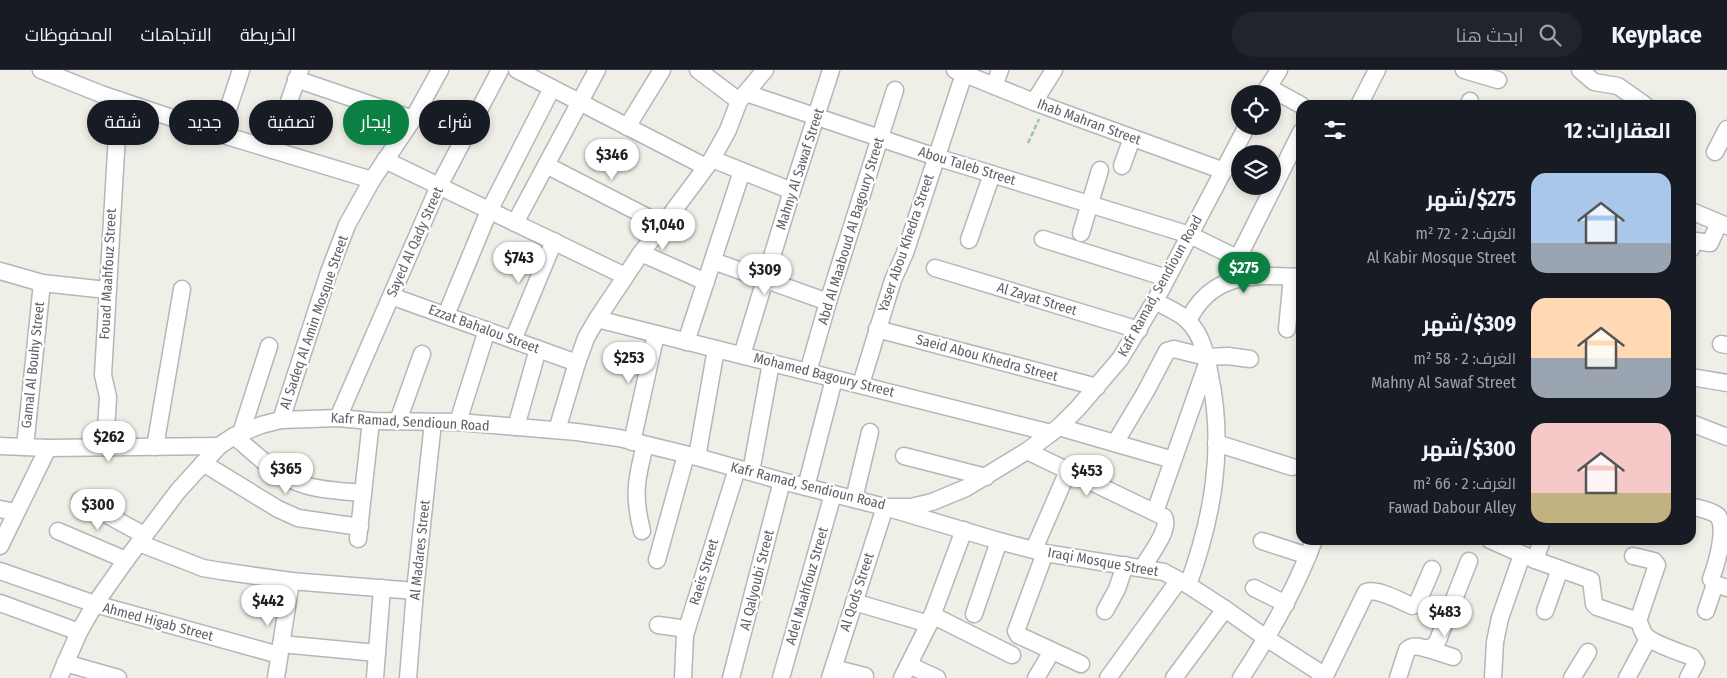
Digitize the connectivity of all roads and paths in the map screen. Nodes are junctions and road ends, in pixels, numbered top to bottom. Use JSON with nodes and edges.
{"nodes":[{"id":1,"x":41,"y":70,"type":"edge"},
{"id":2,"x":241,"y":70,"type":"edge"},
{"id":3,"x":440,"y":70,"type":"edge"},
{"id":4,"x":500,"y":70,"type":"edge"},
{"id":5,"x":597,"y":70,"type":"edge"},
{"id":6,"x":662,"y":70,"type":"edge"},
{"id":7,"x":698,"y":70,"type":"edge"},
{"id":8,"x":765,"y":70,"type":"edge"},
{"id":9,"x":831,"y":70,"type":"edge"},
{"id":10,"x":1000,"y":70,"type":"edge"},
{"id":11,"x":1054,"y":70,"type":"edge"},
{"id":12,"x":1278,"y":70,"type":"edge"},
{"id":13,"x":1377,"y":70,"type":"edge"},
{"id":14,"x":1464,"y":70,"type":"edge"},
{"id":15,"x":1580,"y":70,"type":"edge"},
{"id":16,"x":525,"y":72,"type":"edge"},
{"id":17,"x":959,"y":72,"type":"edge"},
{"id":18,"x":66,"y":75,"type":"edge"},
{"id":19,"x":298,"y":75,"type":"edge"},
{"id":20,"x":1498,"y":80,"type":"dead end"},
{"id":21,"x":1269,"y":85,"type":"edge"},
{"id":22,"x":994,"y":86,"type":"junction"},
{"id":23,"x":552,"y":88,"type":"junction"},
{"id":24,"x":895,"y":90,"type":"dead end"},
{"id":25,"x":742,"y":97,"type":"junction"},
{"id":26,"x":1281,"y":97,"type":"edge"},
{"id":27,"x":119,"y":100,"type":"edge"},
{"id":28,"x":231,"y":100,"type":"edge"},
{"id":29,"x":1364,"y":100,"type":"edge"},
{"id":30,"x":1638,"y":100,"type":"edge"},
{"id":31,"x":580,"y":102,"type":"junction"},
{"id":32,"x":1040,"y":104,"type":"junction"},
{"id":33,"x":1296,"y":104,"type":"edge"},
{"id":34,"x":816,"y":117,"type":"junction"},
{"id":35,"x":414,"y":119,"type":"junction"},
{"id":36,"x":627,"y":126,"type":"junction"},
{"id":37,"x":1727,"y":129,"type":"edge"},
{"id":38,"x":1242,"y":135,"type":"edge"},
{"id":39,"x":879,"y":138,"type":"junction"},
{"id":40,"x":1132,"y":138,"type":"junction"},
{"id":41,"x":239,"y":140,"type":"edge"},
{"id":42,"x":1296,"y":142,"type":"edge"},
{"id":43,"x":1028,"y":143,"type":"dead end"},
{"id":44,"x":116,"y":145,"type":"edge"},
{"id":45,"x":272,"y":150,"type":"junction"},
{"id":46,"x":1716,"y":152,"type":"dead end"},
{"id":47,"x":936,"y":157,"type":"junction"},
{"id":48,"x":385,"y":160,"type":"junction"},
{"id":49,"x":709,"y":163,"type":"junction"},
{"id":50,"x":546,"y":165,"type":"junction"},
{"id":51,"x":1122,"y":166,"type":"dead end"},
{"id":52,"x":1100,"y":170,"type":"dead end"},
{"id":53,"x":742,"y":171,"type":"junction"},
{"id":54,"x":1224,"y":171,"type":"junction"},
{"id":55,"x":992,"y":174,"type":"junction"},
{"id":56,"x":372,"y":180,"type":"junction"},
{"id":57,"x":439,"y":186,"type":"junction"},
{"id":58,"x":792,"y":191,"type":"junction"},
{"id":59,"x":1090,"y":204,"type":"junction"},
{"id":60,"x":489,"y":210,"type":"junction"},
{"id":61,"x":1696,"y":213,"type":"edge"},
{"id":62,"x":515,"y":223,"type":"junction"},
{"id":63,"x":663,"y":225,"type":"junction"},
{"id":64,"x":1723,"y":225,"type":"edge"},
{"id":65,"x":1081,"y":233,"type":"dead end"},
{"id":66,"x":1190,"y":235,"type":"junction"},
{"id":67,"x":1043,"y":239,"type":"dead end"},
{"id":68,"x":969,"y":240,"type":"dead end"},
{"id":69,"x":1696,"y":240,"type":"edge"},
{"id":70,"x":554,"y":241,"type":"junction"},
{"id":71,"x":640,"y":253,"type":"junction"},
{"id":72,"x":1239,"y":259,"type":"junction"},
{"id":73,"x":713,"y":261,"type":"junction"},
{"id":74,"x":935,"y":268,"type":"dead end"},
{"id":75,"x":0,"y":272,"type":"edge"},
{"id":76,"x":625,"y":276,"type":"junction"},
{"id":77,"x":1244,"y":277,"type":"junction"},
{"id":78,"x":1296,"y":277,"type":"edge"},
{"id":79,"x":1167,"y":278,"type":"junction"},
{"id":80,"x":765,"y":280,"type":"junction"},
{"id":81,"x":706,"y":282,"type":"junction"},
{"id":82,"x":1296,"y":282,"type":"edge"},
{"id":83,"x":42,"y":283,"type":"junction"},
{"id":84,"x":182,"y":289,"type":"dead end"},
{"id":85,"x":107,"y":290,"type":"junction"},
{"id":86,"x":391,"y":296,"type":"junction"},
{"id":87,"x":1155,"y":301,"type":"junction"},
{"id":88,"x":828,"y":302,"type":"junction"},
{"id":89,"x":446,"y":315,"type":"junction"},
{"id":90,"x":597,"y":319,"type":"junction"},
{"id":91,"x":1188,"y":321,"type":"junction"},
{"id":92,"x":877,"y":329,"type":"junction"},
{"id":93,"x":1287,"y":329,"type":"dead end"},
{"id":94,"x":487,"y":330,"type":"junction"},
{"id":95,"x":1138,"y":330,"type":"junction"},
{"id":96,"x":656,"y":334,"type":"junction"},
{"id":97,"x":513,"y":340,"type":"junction"},
{"id":98,"x":686,"y":342,"type":"junction"},
{"id":99,"x":268,"y":346,"type":"dead end"},
{"id":100,"x":538,"y":349,"type":"junction"},
{"id":101,"x":716,"y":349,"type":"junction"},
{"id":102,"x":422,"y":354,"type":"dead end"},
{"id":103,"x":742,"y":355,"type":"junction"},
{"id":104,"x":1207,"y":359,"type":"junction"},
{"id":105,"x":1250,"y":359,"type":"dead end"},
{"id":106,"x":577,"y":363,"type":"junction"},
{"id":107,"x":771,"y":363,"type":"junction"},
{"id":108,"x":808,"y":372,"type":"junction"},
{"id":109,"x":1696,"y":378,"type":"edge"},
{"id":110,"x":1727,"y":378,"type":"edge"},
{"id":111,"x":834,"y":379,"type":"junction"},
{"id":112,"x":861,"y":384,"type":"junction"},
{"id":113,"x":1727,"y":384,"type":"edge"},
{"id":114,"x":1097,"y":387,"type":"junction"},
{"id":115,"x":338,"y":418,"type":"junction"},
{"id":116,"x":281,"y":420,"type":"junction"},
{"id":117,"x":370,"y":420,"type":"junction"},
{"id":118,"x":398,"y":421,"type":"junction"},
{"id":119,"x":433,"y":422,"type":"junction"},
{"id":120,"x":458,"y":422,"type":"junction"},
{"id":121,"x":1696,"y":425,"type":"edge"},
{"id":122,"x":516,"y":428,"type":"junction"},
{"id":123,"x":557,"y":430,"type":"junction"},
{"id":124,"x":1055,"y":430,"type":"junction"},
{"id":125,"x":870,"y":432,"type":"dead end"},
{"id":126,"x":237,"y":435,"type":"junction"},
{"id":127,"x":1727,"y":437,"type":"edge"},
{"id":128,"x":639,"y":443,"type":"junction"},
{"id":129,"x":1115,"y":443,"type":"junction"},
{"id":130,"x":1216,"y":443,"type":"junction"},
{"id":131,"x":0,"y":446,"type":"edge"},
{"id":132,"x":219,"y":446,"type":"junction"},
{"id":133,"x":25,"y":447,"type":"junction"},
{"id":134,"x":105,"y":447,"type":"junction"},
{"id":135,"x":155,"y":447,"type":"junction"},
{"id":136,"x":48,"y":448,"type":"junction"},
{"id":137,"x":1027,"y":451,"type":"junction"},
{"id":138,"x":692,"y":456,"type":"junction"},
{"id":139,"x":904,"y":456,"type":"dead end"},
{"id":140,"x":1173,"y":460,"type":"junction"},
{"id":141,"x":203,"y":463,"type":"junction"},
{"id":142,"x":1292,"y":467,"type":"dead end"},
{"id":143,"x":744,"y":470,"type":"junction"},
{"id":144,"x":1068,"y":471,"type":"junction"},
{"id":145,"x":986,"y":476,"type":"junction"},
{"id":146,"x":782,"y":481,"type":"junction"},
{"id":147,"x":806,"y":487,"type":"junction"},
{"id":148,"x":363,"y":493,"type":"junction"},
{"id":149,"x":833,"y":494,"type":"junction"},
{"id":150,"x":854,"y":499,"type":"junction"},
{"id":151,"x":80,"y":500,"type":"dead end"},
{"id":152,"x":885,"y":507,"type":"junction"},
{"id":153,"x":1696,"y":508,"type":"edge"},
{"id":154,"x":0,"y":509,"type":"edge"},
{"id":155,"x":16,"y":512,"type":"junction"},
{"id":156,"x":1155,"y":512,"type":"junction"},
{"id":157,"x":964,"y":530,"type":"junction"},
{"id":158,"x":58,"y":531,"type":"dead end"},
{"id":159,"x":642,"y":531,"type":"dead end"},
{"id":160,"x":142,"y":539,"type":"junction"},
{"id":161,"x":999,"y":541,"type":"junction"},
{"id":162,"x":1262,"y":541,"type":"dead end"},
{"id":163,"x":1312,"y":545,"type":"edge"},
{"id":164,"x":1501,"y":545,"type":"edge"},
{"id":165,"x":1538,"y":545,"type":"edge"},
{"id":166,"x":0,"y":546,"type":"edge"},
{"id":167,"x":1040,"y":551,"type":"junction"},
{"id":168,"x":1308,"y":556,"type":"junction"},
{"id":169,"x":1633,"y":556,"type":"dead end"},
{"id":170,"x":1529,"y":557,"type":"junction"},
{"id":171,"x":126,"y":560,"type":"junction"},
{"id":172,"x":657,"y":560,"type":"dead end"},
{"id":173,"x":1469,"y":561,"type":"dead end"},
{"id":174,"x":1125,"y":565,"type":"junction"},
{"id":175,"x":1143,"y":567,"type":"junction"},
{"id":176,"x":1432,"y":569,"type":"dead end"},
{"id":177,"x":1560,"y":569,"type":"junction"},
{"id":178,"x":0,"y":571,"type":"edge"},
{"id":179,"x":290,"y":581,"type":"junction"},
{"id":180,"x":1184,"y":582,"type":"junction"},
{"id":181,"x":1721,"y":586,"type":"edge"},
{"id":182,"x":382,"y":588,"type":"junction"},
{"id":183,"x":1254,"y":588,"type":"dead end"},
{"id":184,"x":415,"y":591,"type":"junction"},
{"id":185,"x":854,"y":602,"type":"junction"},
{"id":186,"x":0,"y":603,"type":"edge"},
{"id":187,"x":95,"y":604,"type":"junction"},
{"id":188,"x":1286,"y":604,"type":"junction"},
{"id":189,"x":1225,"y":609,"type":"junction"},
{"id":190,"x":1105,"y":611,"type":"dead end"},
{"id":191,"x":1706,"y":611,"type":"dead end"},
{"id":192,"x":1545,"y":612,"type":"dead end"},
{"id":193,"x":974,"y":614,"type":"dead end"},
{"id":194,"x":931,"y":619,"type":"junction"},
{"id":195,"x":1638,"y":621,"type":"junction"},
{"id":196,"x":658,"y":624,"type":"dead end"},
{"id":197,"x":687,"y":629,"type":"junction"},
{"id":198,"x":79,"y":632,"type":"junction"},
{"id":199,"x":1266,"y":638,"type":"junction"},
{"id":200,"x":1648,"y":639,"type":"junction"},
{"id":201,"x":1428,"y":649,"type":"junction"},
{"id":202,"x":280,"y":650,"type":"junction"},
{"id":203,"x":1052,"y":651,"type":"junction"},
{"id":204,"x":1588,"y":652,"type":"dead end"},
{"id":205,"x":377,"y":653,"type":"junction"},
{"id":206,"x":1012,"y":655,"type":"dead end"},
{"id":207,"x":1453,"y":656,"type":"dead end"},
{"id":208,"x":1081,"y":664,"type":"dead end"},
{"id":209,"x":62,"y":671,"type":"edge"},
{"id":210,"x":905,"y":672,"type":"edge"},
{"id":211,"x":831,"y":673,"type":"edge"},
{"id":212,"x":1317,"y":675,"type":"edge"},
{"id":213,"x":864,"y":676,"type":"dead end"},
{"id":214,"x":118,"y":678,"type":"edge"},
{"id":215,"x":276,"y":678,"type":"edge"},
{"id":216,"x":375,"y":678,"type":"edge"},
{"id":217,"x":408,"y":678,"type":"edge"},
{"id":218,"x":683,"y":678,"type":"edge"},
{"id":219,"x":732,"y":678,"type":"edge"},
{"id":220,"x":781,"y":678,"type":"edge"},
{"id":221,"x":937,"y":678,"type":"edge"},
{"id":222,"x":1036,"y":678,"type":"edge"},
{"id":223,"x":1108,"y":678,"type":"edge"},
{"id":224,"x":1174,"y":678,"type":"edge"},
{"id":225,"x":1241,"y":678,"type":"edge"},
{"id":226,"x":1398,"y":678,"type":"edge"},
{"id":227,"x":1493,"y":678,"type":"edge"},
{"id":228,"x":1572,"y":678,"type":"edge"},
{"id":229,"x":1627,"y":678,"type":"edge"},
{"id":230,"x":1688,"y":678,"type":"edge"}],
"edges":[{"from":1,"to":18,"type":"street"},
{"from":2,"to":28,"type":"street"},
{"from":3,"to":35,"type":"street","name":"Al Sadeq Al Amin Mosque Street"},
{"from":4,"to":57,"type":"street","name":"Sayed Al Qady Street"},
{"from":5,"to":31,"type":"street"},
{"from":6,"to":36,"type":"street"},
{"from":7,"to":25,"type":"street","name":"Abou Taleb Street"},
{"from":8,"to":25,"type":"street"},
{"from":9,"to":34,"type":"street","name":"Mahny Al Sawaf Street"},
{"from":10,"to":22,"type":"street"},
{"from":11,"to":32,"type":"street"},
{"from":12,"to":21,"type":"street"},
{"from":13,"to":29,"type":"street"},
{"from":14,"to":20,"type":"street"},
{"from":15,"to":30,"type":"street"},
{"from":16,"to":23,"type":"street"},
{"from":17,"to":22,"type":"street","name":"Ihab Mahran Street"},
{"from":17,"to":47,"type":"street","name":"Yaser Abou Khedra Street"},
{"from":18,"to":27,"type":"street"},
{"from":19,"to":35,"type":"street"},
{"from":19,"to":45,"type":"street"},
{"from":22,"to":32,"type":"street","name":"Ihab Mahran Street"},
{"from":23,"to":31,"type":"street"},
{"from":23,"to":60,"type":"street"},
{"from":24,"to":39,"type":"street","name":"Abd Al Maaboud Al Bagoury Street"},
{"from":25,"to":34,"type":"street","name":"Abou Taleb Street"},
{"from":25,"to":49,"type":"street"},
{"from":26,"to":33,"type":"street"},
{"from":31,"to":36,"type":"street"},
{"from":31,"to":50,"type":"street"},
{"from":32,"to":40,"type":"street","name":"Ihab Mahran Street"},
{"from":32,"to":43,"type":"path"},
{"from":34,"to":39,"type":"street","name":"Abou Taleb Street"},
{"from":34,"to":58,"type":"street","name":"Mahny Al Sawaf Street"},
{"from":35,"to":48,"type":"street","name":"Al Sadeq Al Amin Mosque Street"},
{"from":36,"to":49,"type":"street"},
{"from":37,"to":46,"type":"street"},
{"from":38,"to":54,"type":"street","name":"Kafr Ramad, Sendioun Road"},
{"from":39,"to":47,"type":"street","name":"Abou Taleb Street"},
{"from":39,"to":88,"type":"street","name":"Abd Al Maaboud Al Bagoury Street"},
{"from":40,"to":51,"type":"street"},
{"from":40,"to":54,"type":"street","name":"Ihab Mahran Street"},
{"from":41,"to":45,"type":"street"},
{"from":42,"to":72,"type":"street"},
{"from":44,"to":85,"type":"street","name":"Fouad Maahfouz Street"},
{"from":45,"to":56,"type":"street"},
{"from":47,"to":55,"type":"street","name":"Abou Taleb Street"},
{"from":47,"to":92,"type":"street","name":"Yaser Abou Khedra Street"},
{"from":48,"to":56,"type":"street","name":"Al Sadeq Al Amin Mosque Street"},
{"from":48,"to":57,"type":"street"},
{"from":49,"to":53,"type":"street"},
{"from":49,"to":63,"type":"street"},
{"from":50,"to":62,"type":"street"},
{"from":50,"to":63,"type":"street"},
{"from":52,"to":59,"type":"street"},
{"from":53,"to":58,"type":"street"},
{"from":53,"to":73,"type":"street"},
{"from":54,"to":66,"type":"street","name":"Kafr Ramad, Sendioun Road"},
{"from":55,"to":59,"type":"street","name":"Abou Taleb Street"},
{"from":55,"to":68,"type":"street"},
{"from":56,"to":116,"type":"street","name":"Al Sadeq Al Amin Mosque Street"},
{"from":57,"to":60,"type":"street"},
{"from":57,"to":86,"type":"street","name":"Sayed Al Qady Street"},
{"from":58,"to":80,"type":"street","name":"Mahny Al Sawaf Street"},
{"from":59,"to":65,"type":"street"},
{"from":59,"to":66,"type":"street","name":"Abou Taleb Street"},
{"from":60,"to":62,"type":"street"},
{"from":60,"to":89,"type":"street"},
{"from":61,"to":64,"type":"street"},
{"from":62,"to":70,"type":"street"},
{"from":63,"to":71,"type":"street"},
{"from":64,"to":69,"type":"street"},
{"from":66,"to":72,"type":"street","name":"Abou Taleb Street"},
{"from":66,"to":79,"type":"street","name":"Kafr Ramad, Sendioun Road"},
{"from":67,"to":79,"type":"street"},
{"from":70,"to":76,"type":"street"},
{"from":70,"to":97,"type":"street"},
{"from":71,"to":76,"type":"street"},
{"from":71,"to":81,"type":"street"},
{"from":72,"to":77,"type":"street"},
{"from":73,"to":80,"type":"street"},
{"from":73,"to":81,"type":"street"},
{"from":74,"to":95,"type":"street","name":"Al Zayat Street"},
{"from":75,"to":83,"type":"street"},
{"from":76,"to":90,"type":"street"},
{"from":77,"to":78,"type":"street"},
{"from":77,"to":91,"type":"street"},
{"from":79,"to":87,"type":"street","name":"Kafr Ramad, Sendioun Road"},
{"from":80,"to":88,"type":"street"},
{"from":80,"to":103,"type":"street","name":"Mahny Al Sawaf Street"},
{"from":81,"to":98,"type":"street"},
{"from":82,"to":93,"type":"street"},
{"from":83,"to":85,"type":"street"},
{"from":83,"to":133,"type":"street","name":"Gamal Al Bouhy Street"},
{"from":84,"to":135,"type":"street"},
{"from":85,"to":134,"type":"street","name":"Fouad Maahfouz Street"},
{"from":86,"to":89,"type":"street","name":"Ezzat Bahalou Street"},
{"from":86,"to":115,"type":"street","name":"Sayed Al Qady Street"},
{"from":87,"to":91,"type":"street"},
{"from":87,"to":95,"type":"street","name":"Kafr Ramad, Sendioun Road"},
{"from":88,"to":108,"type":"street","name":"Abd Al Maaboud Al Bagoury Street"},
{"from":89,"to":94,"type":"street","name":"Ezzat Bahalou Street"},
{"from":90,"to":96,"type":"street","name":"Mohamed Bagoury Street"},
{"from":90,"to":106,"type":"street"},
{"from":91,"to":104,"type":"street"},
{"from":92,"to":112,"type":"street","name":"Yaser Abou Khedra Street"},
{"from":92,"to":114,"type":"street","name":"Saeid Abou Khedra Street"},
{"from":94,"to":97,"type":"street","name":"Ezzat Bahalou Street"},
{"from":94,"to":120,"type":"street"},
{"from":95,"to":114,"type":"street","name":"Kafr Ramad, Sendioun Road"},
{"from":96,"to":98,"type":"street","name":"Mohamed Bagoury Street"},
{"from":96,"to":128,"type":"street"},
{"from":97,"to":100,"type":"street","name":"Ezzat Bahalou Street"},
{"from":98,"to":101,"type":"street","name":"Mohamed Bagoury Street"},
{"from":99,"to":126,"type":"street"},
{"from":100,"to":106,"type":"street","name":"Ezzat Bahalou Street"},
{"from":100,"to":122,"type":"street"},
{"from":101,"to":103,"type":"street","name":"Mohamed Bagoury Street"},
{"from":101,"to":138,"type":"street"},
{"from":102,"to":118,"type":"street"},
{"from":103,"to":107,"type":"street","name":"Mohamed Bagoury Street"},
{"from":104,"to":105,"type":"street"},
{"from":104,"to":129,"type":"street"},
{"from":104,"to":130,"type":"street"},
{"from":104,"to":140,"type":"street"},
{"from":106,"to":123,"type":"street"},
{"from":107,"to":108,"type":"street","name":"Mohamed Bagoury Street"},
{"from":107,"to":143,"type":"street"},
{"from":108,"to":111,"type":"street","name":"Mohamed Bagoury Street"},
{"from":109,"to":113,"type":"street"},
{"from":110,"to":113,"type":"street"},
{"from":111,"to":112,"type":"street","name":"Mohamed Bagoury Street"},
{"from":111,"to":147,"type":"street"},
{"from":112,"to":124,"type":"street","name":"Mohamed Bagoury Street"},
{"from":114,"to":124,"type":"street","name":"Kafr Ramad, Sendioun Road"},
{"from":115,"to":116,"type":"street","name":"Kafr Ramad, Sendioun Road"},
{"from":115,"to":117,"type":"street","name":"Kafr Ramad, Sendioun Road"},
{"from":116,"to":126,"type":"street","name":"Kafr Ramad, Sendioun Road"},
{"from":117,"to":118,"type":"street","name":"Kafr Ramad, Sendioun Road"},
{"from":117,"to":148,"type":"street"},
{"from":118,"to":119,"type":"street","name":"Kafr Ramad, Sendioun Road"},
{"from":119,"to":120,"type":"street","name":"Kafr Ramad, Sendioun Road"},
{"from":119,"to":184,"type":"street","name":"Al Madares Street"},
{"from":120,"to":122,"type":"street","name":"Kafr Ramad, Sendioun Road"},
{"from":121,"to":127,"type":"street"},
{"from":122,"to":123,"type":"street","name":"Kafr Ramad, Sendioun Road"},
{"from":123,"to":128,"type":"street","name":"Kafr Ramad, Sendioun Road"},
{"from":124,"to":129,"type":"street","name":"Mohamed Bagoury Street"},
{"from":124,"to":137,"type":"street","name":"Kafr Ramad, Sendioun Road"},
{"from":125,"to":150,"type":"street"},
{"from":126,"to":132,"type":"street","name":"Kafr Ramad, Sendioun Road"},
{"from":126,"to":148,"type":"street"},
{"from":128,"to":138,"type":"street","name":"Kafr Ramad, Sendioun Road"},
{"from":128,"to":159,"type":"street"},
{"from":129,"to":140,"type":"street","name":"Mohamed Bagoury Street"},
{"from":130,"to":142,"type":"street"},
{"from":130,"to":180,"type":"street"},
{"from":131,"to":133,"type":"street"},
{"from":132,"to":135,"type":"street"},
{"from":132,"to":141,"type":"street","name":"Kafr Ramad, Sendioun Road"},
{"from":133,"to":136,"type":"street"},
{"from":134,"to":135,"type":"street"},
{"from":134,"to":136,"type":"street"},
{"from":136,"to":155,"type":"street"},
{"from":137,"to":144,"type":"street"},
{"from":137,"to":145,"type":"street","name":"Kafr Ramad, Sendioun Road"},
{"from":138,"to":143,"type":"street","name":"Kafr Ramad, Sendioun Road"},
{"from":138,"to":172,"type":"street"},
{"from":139,"to":145,"type":"street"},
{"from":140,"to":156,"type":"street"},
{"from":141,"to":148,"type":"street"},
{"from":141,"to":160,"type":"street","name":"Kafr Ramad, Sendioun Road"},
{"from":143,"to":146,"type":"street","name":"Kafr Ramad, Sendioun Road"},
{"from":143,"to":197,"type":"street","name":"Raeis Street"},
{"from":144,"to":156,"type":"street"},
{"from":144,"to":167,"type":"street"},
{"from":145,"to":152,"type":"street","name":"Kafr Ramad, Sendioun Road"},
{"from":146,"to":147,"type":"street","name":"Kafr Ramad, Sendioun Road"},
{"from":146,"to":219,"type":"street","name":"Al Qalyoubi Street"},
{"from":147,"to":149,"type":"street","name":"Kafr Ramad, Sendioun Road"},
{"from":149,"to":150,"type":"street","name":"Kafr Ramad, Sendioun Road"},
{"from":149,"to":220,"type":"street","name":"Adel Maahfouz Street"},
{"from":150,"to":152,"type":"street","name":"Kafr Ramad, Sendioun Road"},
{"from":151,"to":160,"type":"street"},
{"from":152,"to":157,"type":"street","name":"Iraqi Mosque Street"},
{"from":152,"to":185,"type":"street","name":"Al Qods Street"},
{"from":153,"to":181,"type":"street"},
{"from":154,"to":155,"type":"street"},
{"from":155,"to":166,"type":"street"},
{"from":156,"to":175,"type":"street"},
{"from":157,"to":161,"type":"street","name":"Iraqi Mosque Street"},
{"from":157,"to":194,"type":"street"},
{"from":158,"to":171,"type":"street"},
{"from":160,"to":171,"type":"street","name":"Kafr Ramad, Sendioun Road"},
{"from":160,"to":179,"type":"street"},
{"from":161,"to":167,"type":"street","name":"Iraqi Mosque Street"},
{"from":161,"to":193,"type":"street"},
{"from":162,"to":168,"type":"street"},
{"from":163,"to":168,"type":"street"},
{"from":164,"to":170,"type":"street"},
{"from":165,"to":170,"type":"street"},
{"from":167,"to":174,"type":"street","name":"Iraqi Mosque Street"},
{"from":167,"to":203,"type":"street"},
{"from":168,"to":188,"type":"street"},
{"from":169,"to":195,"type":"street"},
{"from":170,"to":177,"type":"street"},
{"from":170,"to":227,"type":"street"},
{"from":171,"to":187,"type":"street","name":"Kafr Ramad, Sendioun Road"},
{"from":173,"to":201,"type":"street"},
{"from":174,"to":175,"type":"street","name":"Iraqi Mosque Street"},
{"from":174,"to":190,"type":"street"},
{"from":175,"to":180,"type":"street","name":"Iraqi Mosque Street"},
{"from":176,"to":212,"type":"street"},
{"from":177,"to":192,"type":"street"},
{"from":177,"to":195,"type":"street"},
{"from":178,"to":187,"type":"street","name":"Ahmed Higab Street"},
{"from":179,"to":182,"type":"street"},
{"from":179,"to":202,"type":"street"},
{"from":180,"to":189,"type":"street","name":"Iraqi Mosque Street"},
{"from":180,"to":223,"type":"street"},
{"from":181,"to":191,"type":"street"},
{"from":182,"to":184,"type":"street"},
{"from":182,"to":205,"type":"street"},
{"from":183,"to":188,"type":"street"},
{"from":184,"to":217,"type":"street","name":"Al Madares Street"},
{"from":185,"to":194,"type":"street"},
{"from":185,"to":211,"type":"street","name":"Al Qods Street"},
{"from":186,"to":198,"type":"street"},
{"from":187,"to":198,"type":"street","name":"Kafr Ramad, Sendioun Road"},
{"from":187,"to":202,"type":"street","name":"Ahmed Higab Street"},
{"from":188,"to":199,"type":"street"},
{"from":189,"to":199,"type":"street","name":"Iraqi Mosque Street"},
{"from":189,"to":224,"type":"street"},
{"from":194,"to":206,"type":"street"},
{"from":194,"to":210,"type":"street"},
{"from":195,"to":200,"type":"street"},
{"from":196,"to":197,"type":"street"},
{"from":197,"to":218,"type":"street","name":"Raeis Street"},
{"from":198,"to":209,"type":"street","name":"Kafr Ramad, Sendioun Road"},
{"from":199,"to":212,"type":"street","name":"Iraqi Mosque Street"},
{"from":199,"to":225,"type":"street"},
{"from":200,"to":229,"type":"street"},
{"from":200,"to":230,"type":"street"},
{"from":201,"to":207,"type":"street"},
{"from":201,"to":226,"type":"street"},
{"from":202,"to":205,"type":"street","name":"Ahmed Higab Street"},
{"from":202,"to":215,"type":"street"},
{"from":203,"to":208,"type":"street"},
{"from":203,"to":222,"type":"street"},
{"from":204,"to":228,"type":"street"},
{"from":205,"to":216,"type":"street"},
{"from":209,"to":214,"type":"street"},
{"from":210,"to":221,"type":"street"},
{"from":211,"to":213,"type":"street"}]}
